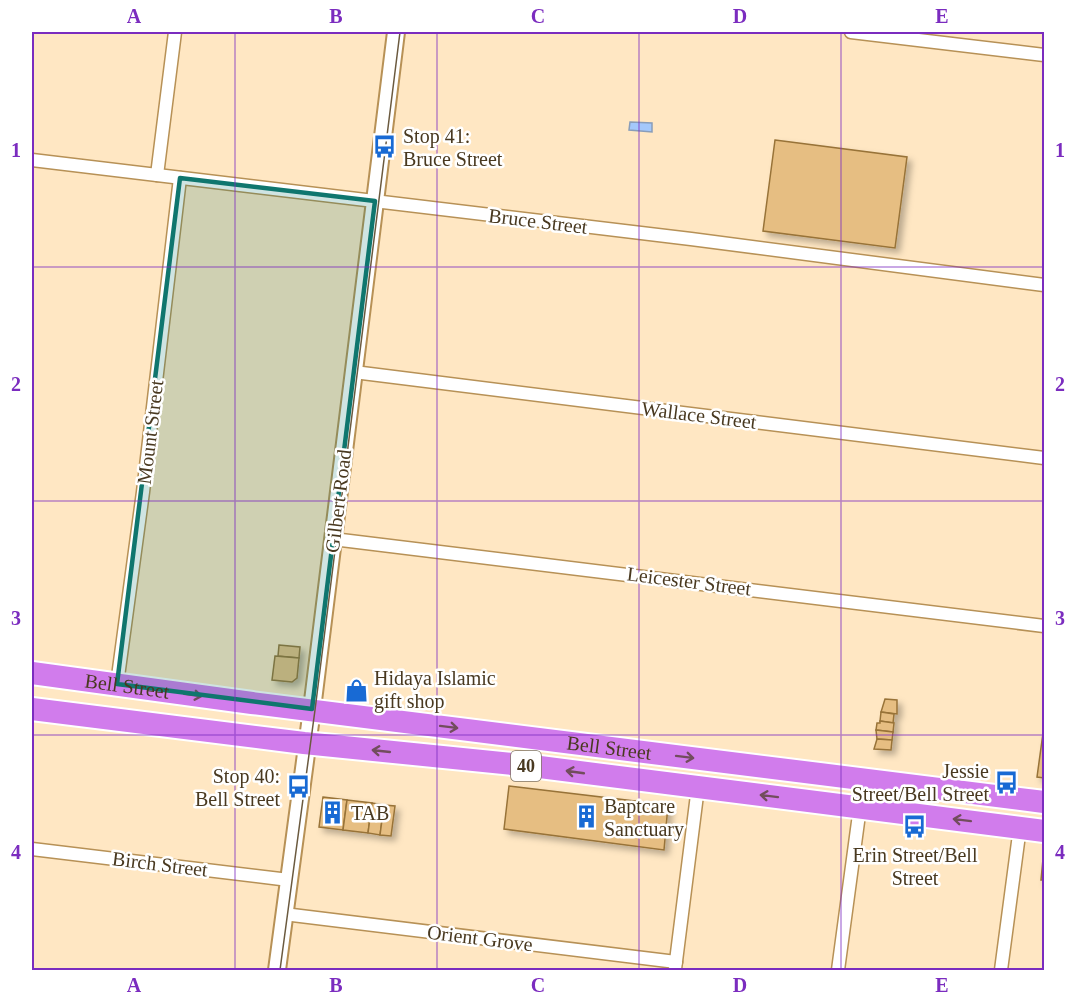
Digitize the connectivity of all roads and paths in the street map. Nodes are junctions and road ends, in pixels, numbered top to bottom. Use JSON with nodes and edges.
{"nodes":[{"id":1,"x":175,"y":32,"type":"edge"},
{"id":2,"x":396,"y":32,"type":"edge"},
{"id":3,"x":851,"y":32,"type":"edge"},
{"id":4,"x":1044,"y":55,"type":"edge"},
{"id":5,"x":32,"y":160,"type":"edge"},
{"id":6,"x":157,"y":175,"type":"junction"},
{"id":7,"x":180,"y":178,"type":"junction"},
{"id":8,"x":375,"y":201,"type":"junction"},
{"id":9,"x":1044,"y":285,"type":"edge"},
{"id":10,"x":354,"y":372,"type":"junction"},
{"id":11,"x":1044,"y":458,"type":"edge"},
{"id":12,"x":333,"y":539,"type":"junction"},
{"id":13,"x":1044,"y":626,"type":"edge"},
{"id":14,"x":32,"y":673,"type":"edge"},
{"id":15,"x":117,"y":684,"type":"junction"},
{"id":16,"x":32,"y":709,"type":"edge"},
{"id":17,"x":312,"y":709,"type":"junction"},
{"id":18,"x":307,"y":744,"type":"junction"},
{"id":19,"x":698,"y":787,"type":"junction"},
{"id":20,"x":1044,"y":802,"type":"edge"},
{"id":21,"x":860,"y":807,"type":"junction"},
{"id":22,"x":1020,"y":827,"type":"junction"},
{"id":23,"x":1044,"y":831,"type":"edge"},
{"id":24,"x":32,"y":849,"type":"edge"},
{"id":25,"x":289,"y":880,"type":"junction"},
{"id":26,"x":284,"y":914,"type":"junction"},
{"id":27,"x":675,"y":966,"type":"edge"},
{"id":28,"x":277,"y":970,"type":"edge"},
{"id":29,"x":838,"y":970,"type":"edge"},
{"id":30,"x":1001,"y":970,"type":"edge"}],
"edges":[{"from":1,"to":6,"type":"street"},
{"from":2,"to":8,"type":"street","name":"Gilbert Road"},
{"from":3,"to":4,"type":"street"},
{"from":5,"to":6,"type":"street","name":"Bruce Street"},
{"from":6,"to":7,"type":"street","name":"Bruce Street"},
{"from":7,"to":8,"type":"street","name":"Bruce Street"},
{"from":7,"to":15,"type":"street","name":"Mount Street"},
{"from":8,"to":9,"type":"street","name":"Bruce Street"},
{"from":8,"to":10,"type":"street","name":"Gilbert Road"},
{"from":10,"to":11,"type":"street","name":"Wallace Street"},
{"from":10,"to":12,"type":"street","name":"Gilbert Road"},
{"from":12,"to":13,"type":"street","name":"Leicester Street"},
{"from":12,"to":17,"type":"street","name":"Gilbert Road"},
{"from":14,"to":15,"type":"highway","name":"Bell Street","number":"40"},
{"from":15,"to":17,"type":"highway","name":"Bell Street","number":"40","one_way":true},
{"from":16,"to":18,"type":"highway","name":"Bell Street","number":"40"},
{"from":17,"to":18,"type":"street","name":"Gilbert Road"},
{"from":17,"to":20,"type":"highway","name":"Bell Street","number":"40","one_way":true},
{"from":19,"to":18,"type":"highway","name":"Bell Street","number":"40","one_way":true},
{"from":18,"to":25,"type":"street","name":"Gilbert Road"},
{"from":21,"to":19,"type":"highway","name":"Bell Street","number":"40","one_way":true},
{"from":19,"to":27,"type":"street"},
{"from":22,"to":21,"type":"highway","name":"Bell Street","number":"40","one_way":true},
{"from":21,"to":29,"type":"street"},
{"from":22,"to":23,"type":"highway","name":"Bell Street","number":"40"},
{"from":22,"to":30,"type":"street"},
{"from":24,"to":25,"type":"street","name":"Birch Street"},
{"from":25,"to":26,"type":"street","name":"Gilbert Road"},
{"from":26,"to":27,"type":"street","name":"Orient Grove"},
{"from":26,"to":28,"type":"street","name":"Gilbert Road"}]}
